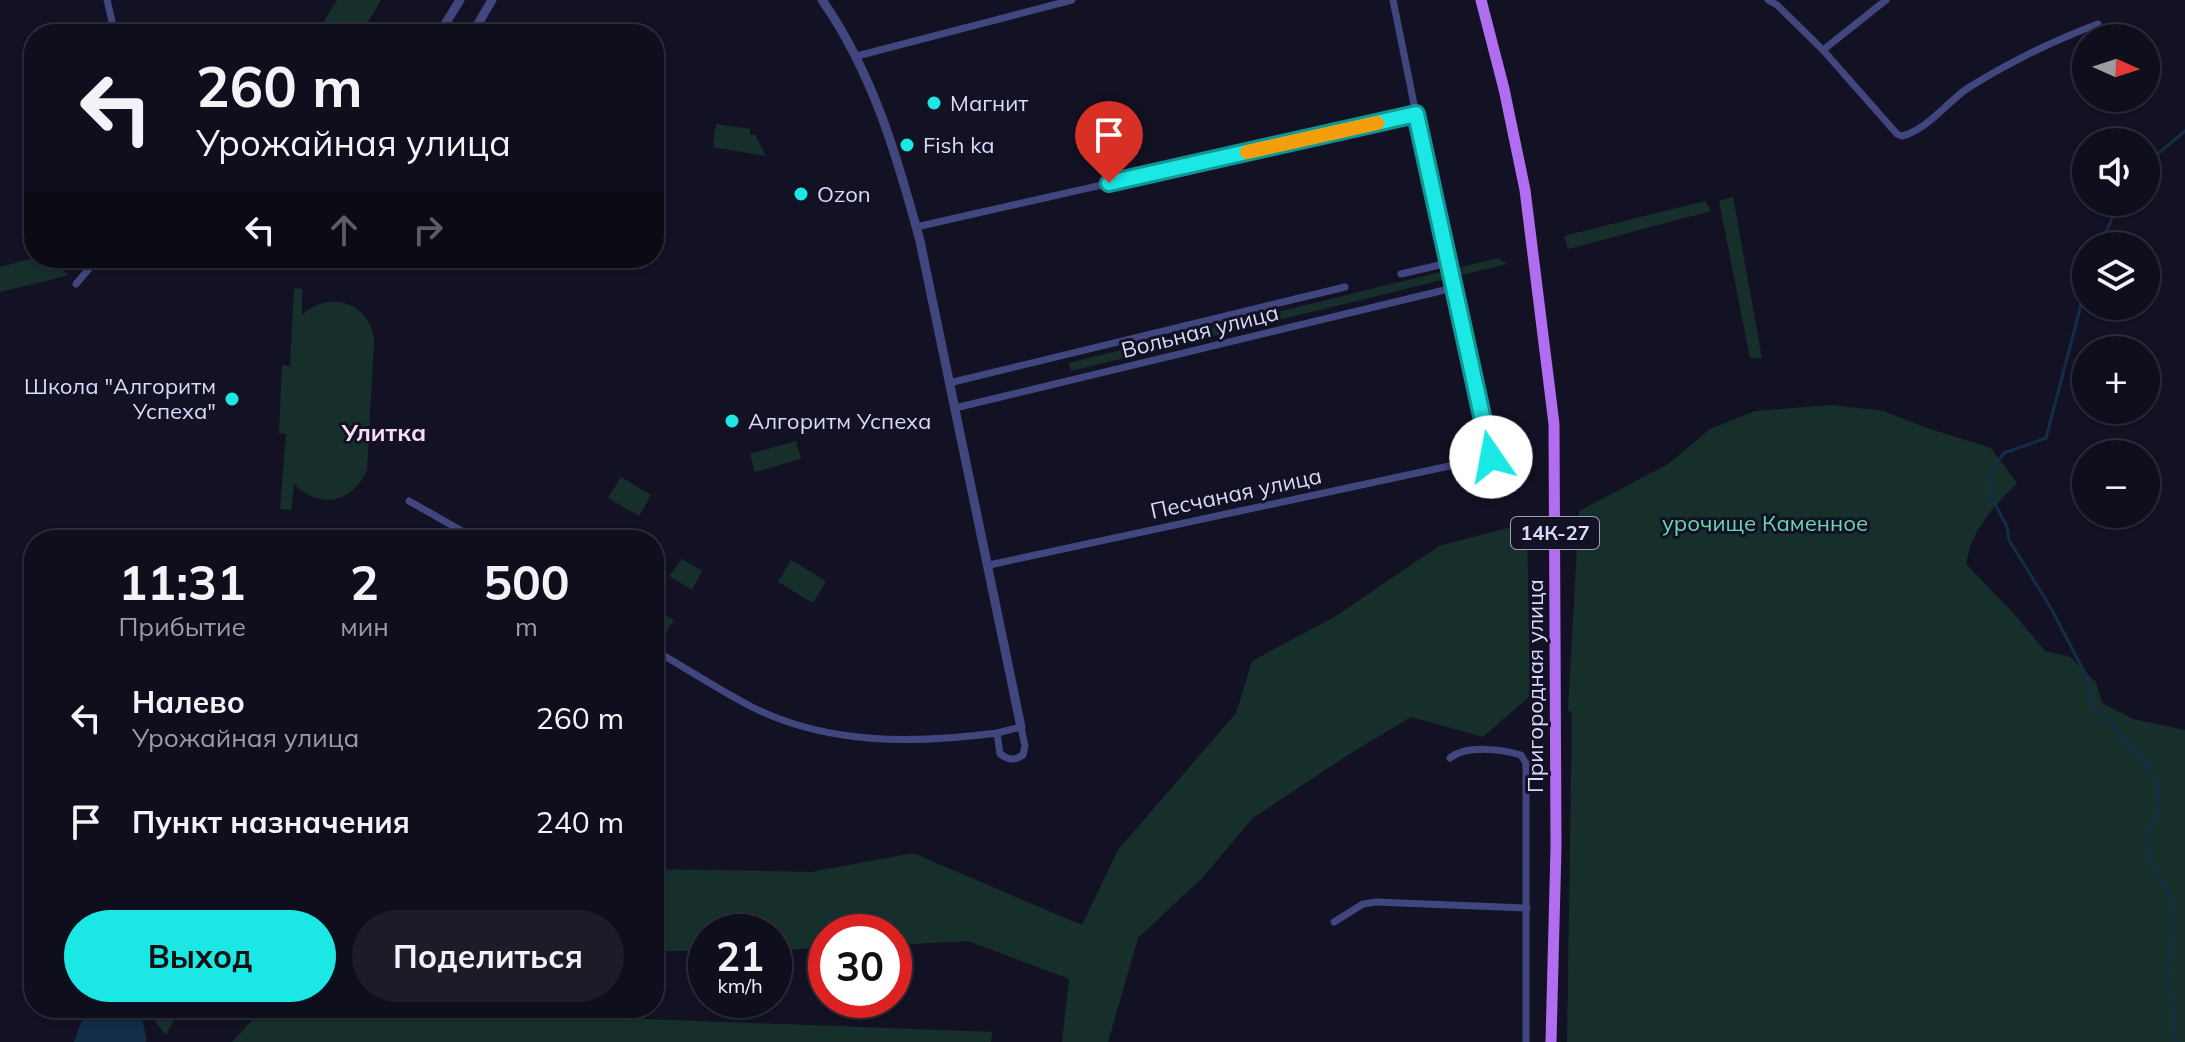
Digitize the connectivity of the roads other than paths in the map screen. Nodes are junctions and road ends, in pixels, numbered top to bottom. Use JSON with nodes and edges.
{"nodes":[{"id":1,"x":107,"y":0,"type":"edge"},
{"id":2,"x":460,"y":0,"type":"edge"},
{"id":3,"x":492,"y":0,"type":"edge"},
{"id":4,"x":822,"y":0,"type":"edge"},
{"id":5,"x":1072,"y":0,"type":"edge"},
{"id":6,"x":1393,"y":0,"type":"edge"},
{"id":7,"x":1481,"y":0,"type":"edge"},
{"id":8,"x":1768,"y":0,"type":"edge"},
{"id":9,"x":1886,"y":0,"type":"edge"},
{"id":10,"x":113,"y":24,"type":"edge"},
{"id":11,"x":445,"y":24,"type":"edge"},
{"id":12,"x":478,"y":24,"type":"edge"},
{"id":13,"x":2072,"y":34,"type":"edge"},
{"id":14,"x":1823,"y":50,"type":"junction"},
{"id":15,"x":857,"y":56,"type":"junction"},
{"id":16,"x":1416,"y":114,"type":"junction"},
{"id":17,"x":916,"y":227,"type":"junction"},
{"id":18,"x":1448,"y":263,"type":"junction"},
{"id":19,"x":90,"y":268,"type":"edge"},
{"id":20,"x":1401,"y":274,"type":"dead end"},
{"id":21,"x":76,"y":284,"type":"dead end"},
{"id":22,"x":1345,"y":287,"type":"dead end"},
{"id":23,"x":1453,"y":288,"type":"junction"},
{"id":24,"x":949,"y":383,"type":"junction"},
{"id":25,"x":955,"y":408,"type":"junction"},
{"id":26,"x":1491,"y":457,"type":"junction"},
{"id":27,"x":1498,"y":488,"type":"dead end"},
{"id":28,"x":409,"y":501,"type":"dead end"},
{"id":29,"x":460,"y":530,"type":"edge"},
{"id":30,"x":989,"y":565,"type":"junction"},
{"id":31,"x":664,"y":656,"type":"edge"},
{"id":32,"x":1021,"y":727,"type":"junction"},
{"id":33,"x":997,"y":733,"type":"junction"},
{"id":34,"x":1450,"y":758,"type":"dead end"},
{"id":35,"x":1527,"y":908,"type":"junction"},
{"id":36,"x":1334,"y":922,"type":"dead end"},
{"id":37,"x":1526,"y":1042,"type":"edge"},
{"id":38,"x":1551,"y":1042,"type":"edge"}],
"edges":[{"from":1,"to":10,"type":"street"},
{"from":2,"to":11,"type":"street"},
{"from":3,"to":12,"type":"street"},
{"from":4,"to":15,"type":"street"},
{"from":5,"to":15,"type":"street"},
{"from":6,"to":16,"type":"street"},
{"from":7,"to":38,"type":"main road","name":"Пригородная улица","number":"14К-27"},
{"from":8,"to":14,"type":"street"},
{"from":9,"to":14,"type":"street"},
{"from":13,"to":14,"type":"street"},
{"from":15,"to":17,"type":"street"},
{"from":16,"to":17,"type":"street"},
{"from":16,"to":18,"type":"street"},
{"from":17,"to":24,"type":"street"},
{"from":18,"to":20,"type":"street"},
{"from":18,"to":23,"type":"street"},
{"from":19,"to":21,"type":"street"},
{"from":22,"to":24,"type":"street","name":"Вольная улица"},
{"from":23,"to":25,"type":"street","name":"Вольная улица"},
{"from":23,"to":26,"type":"street"},
{"from":24,"to":25,"type":"street"},
{"from":25,"to":30,"type":"street"},
{"from":26,"to":27,"type":"street"},
{"from":26,"to":30,"type":"street","name":"Песчаная улица"},
{"from":28,"to":29,"type":"street"},
{"from":30,"to":32,"type":"street"},
{"from":31,"to":33,"type":"street"},
{"from":32,"to":33,"type":"street"},
{"from":32,"to":33,"type":"street"},
{"from":34,"to":35,"type":"street","name":"Пригородная улица"},
{"from":35,"to":36,"type":"street"},
{"from":35,"to":37,"type":"street","name":"Пригородная улица"}]}
